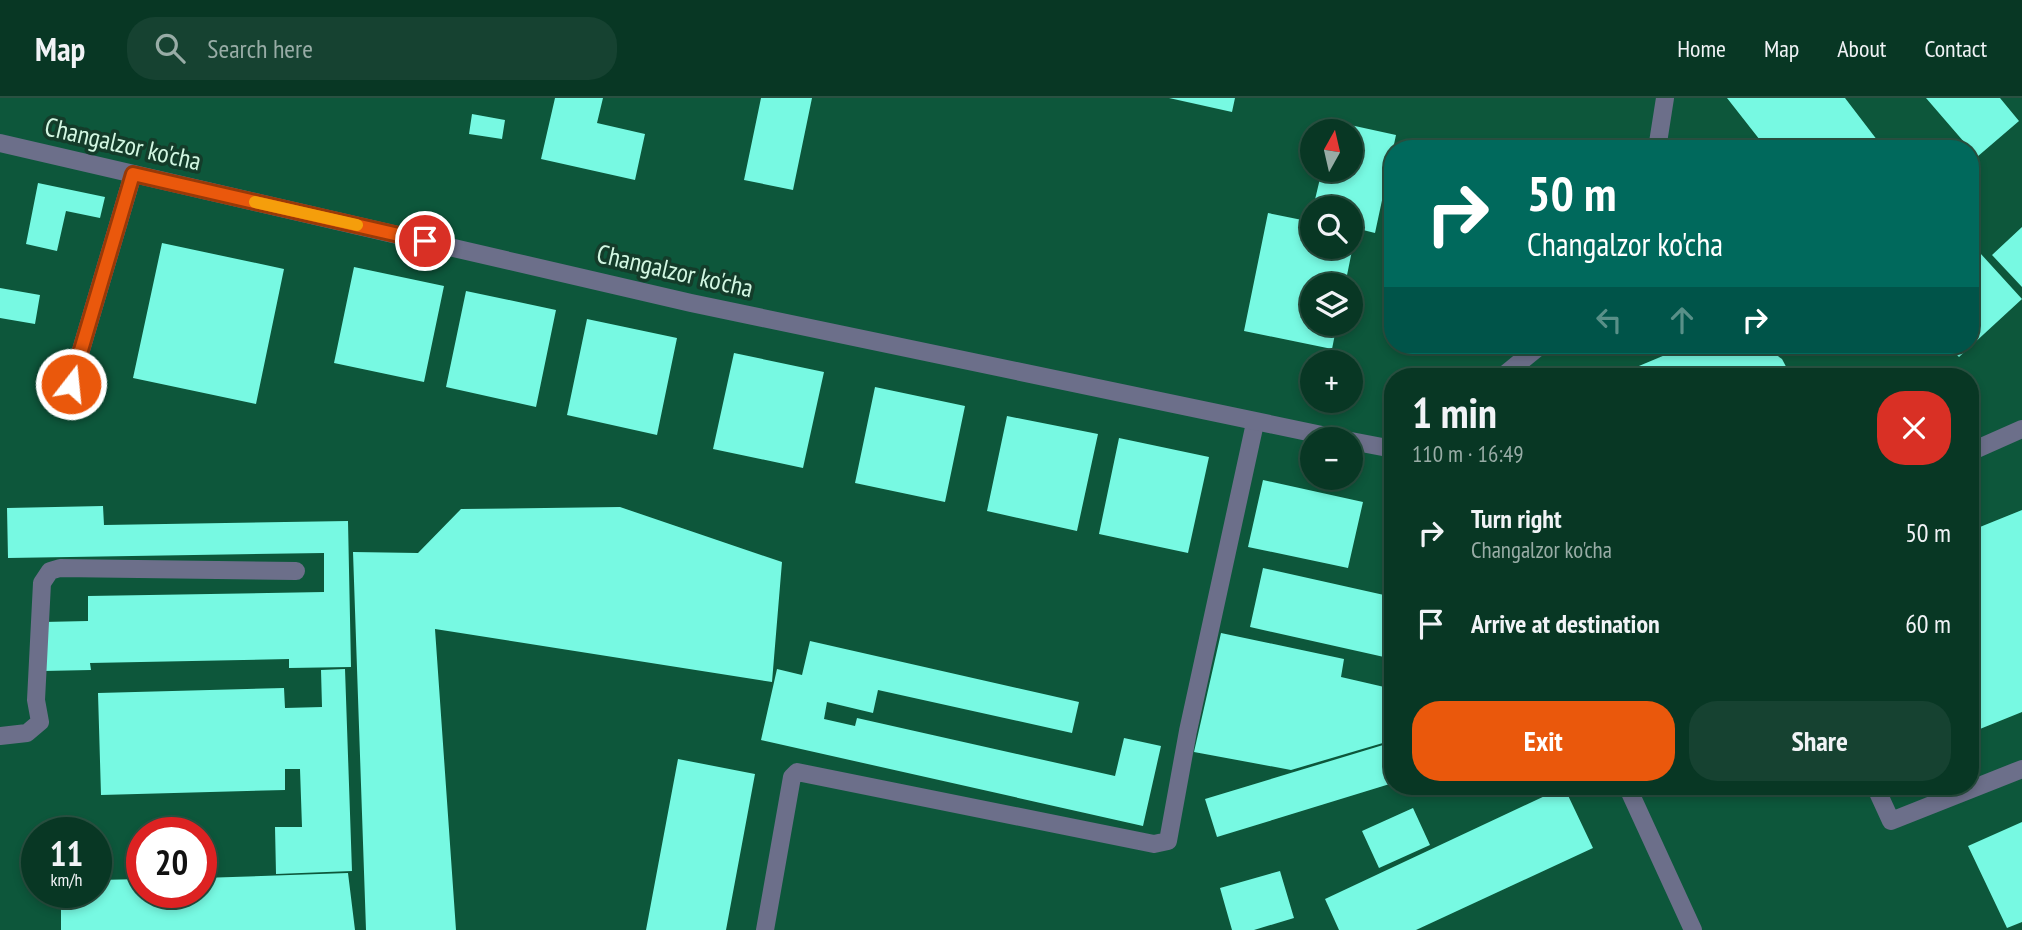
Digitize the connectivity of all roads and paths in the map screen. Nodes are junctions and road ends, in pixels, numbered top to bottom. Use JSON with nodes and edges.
{"nodes":[{"id":1,"x":1665,"y":98,"type":"edge"},
{"id":2,"x":1658,"y":140,"type":"edge"},
{"id":3,"x":0,"y":143,"type":"edge"},
{"id":4,"x":133,"y":174,"type":"junction"},
{"id":5,"x":1530,"y":354,"type":"edge"},
{"id":6,"x":1513,"y":368,"type":"edge"},
{"id":7,"x":71,"y":384,"type":"dead end"},
{"id":8,"x":1255,"y":423,"type":"junction"},
{"id":9,"x":2022,"y":429,"type":"edge"},
{"id":10,"x":1300,"y":431,"type":"edge"},
{"id":11,"x":1363,"y":443,"type":"edge"},
{"id":12,"x":1384,"y":447,"type":"edge"},
{"id":13,"x":1979,"y":448,"type":"edge"},
{"id":14,"x":296,"y":570,"type":"dead end"},
{"id":15,"x":0,"y":736,"type":"edge"},
{"id":16,"x":2022,"y":769,"type":"edge"},
{"id":17,"x":1979,"y":786,"type":"edge"},
{"id":18,"x":1631,"y":795,"type":"edge"},
{"id":19,"x":1879,"y":795,"type":"edge"},
{"id":20,"x":1956,"y":795,"type":"edge"},
{"id":21,"x":765,"y":930,"type":"edge"},
{"id":22,"x":1693,"y":930,"type":"edge"}],
"edges":[{"from":1,"to":2,"type":"street"},
{"from":3,"to":4,"type":"street","name":"Changalzor ko'cha"},
{"from":4,"to":7,"type":"street"},
{"from":4,"to":8,"type":"street","name":"Changalzor ko'cha"},
{"from":5,"to":6,"type":"street"},
{"from":8,"to":10,"type":"street","name":"Changalzor ko'cha"},
{"from":8,"to":21,"type":"street"},
{"from":9,"to":13,"type":"street"},
{"from":11,"to":12,"type":"street"},
{"from":14,"to":15,"type":"street"},
{"from":16,"to":17,"type":"street"},
{"from":18,"to":22,"type":"street"},
{"from":19,"to":20,"type":"street"}]}
